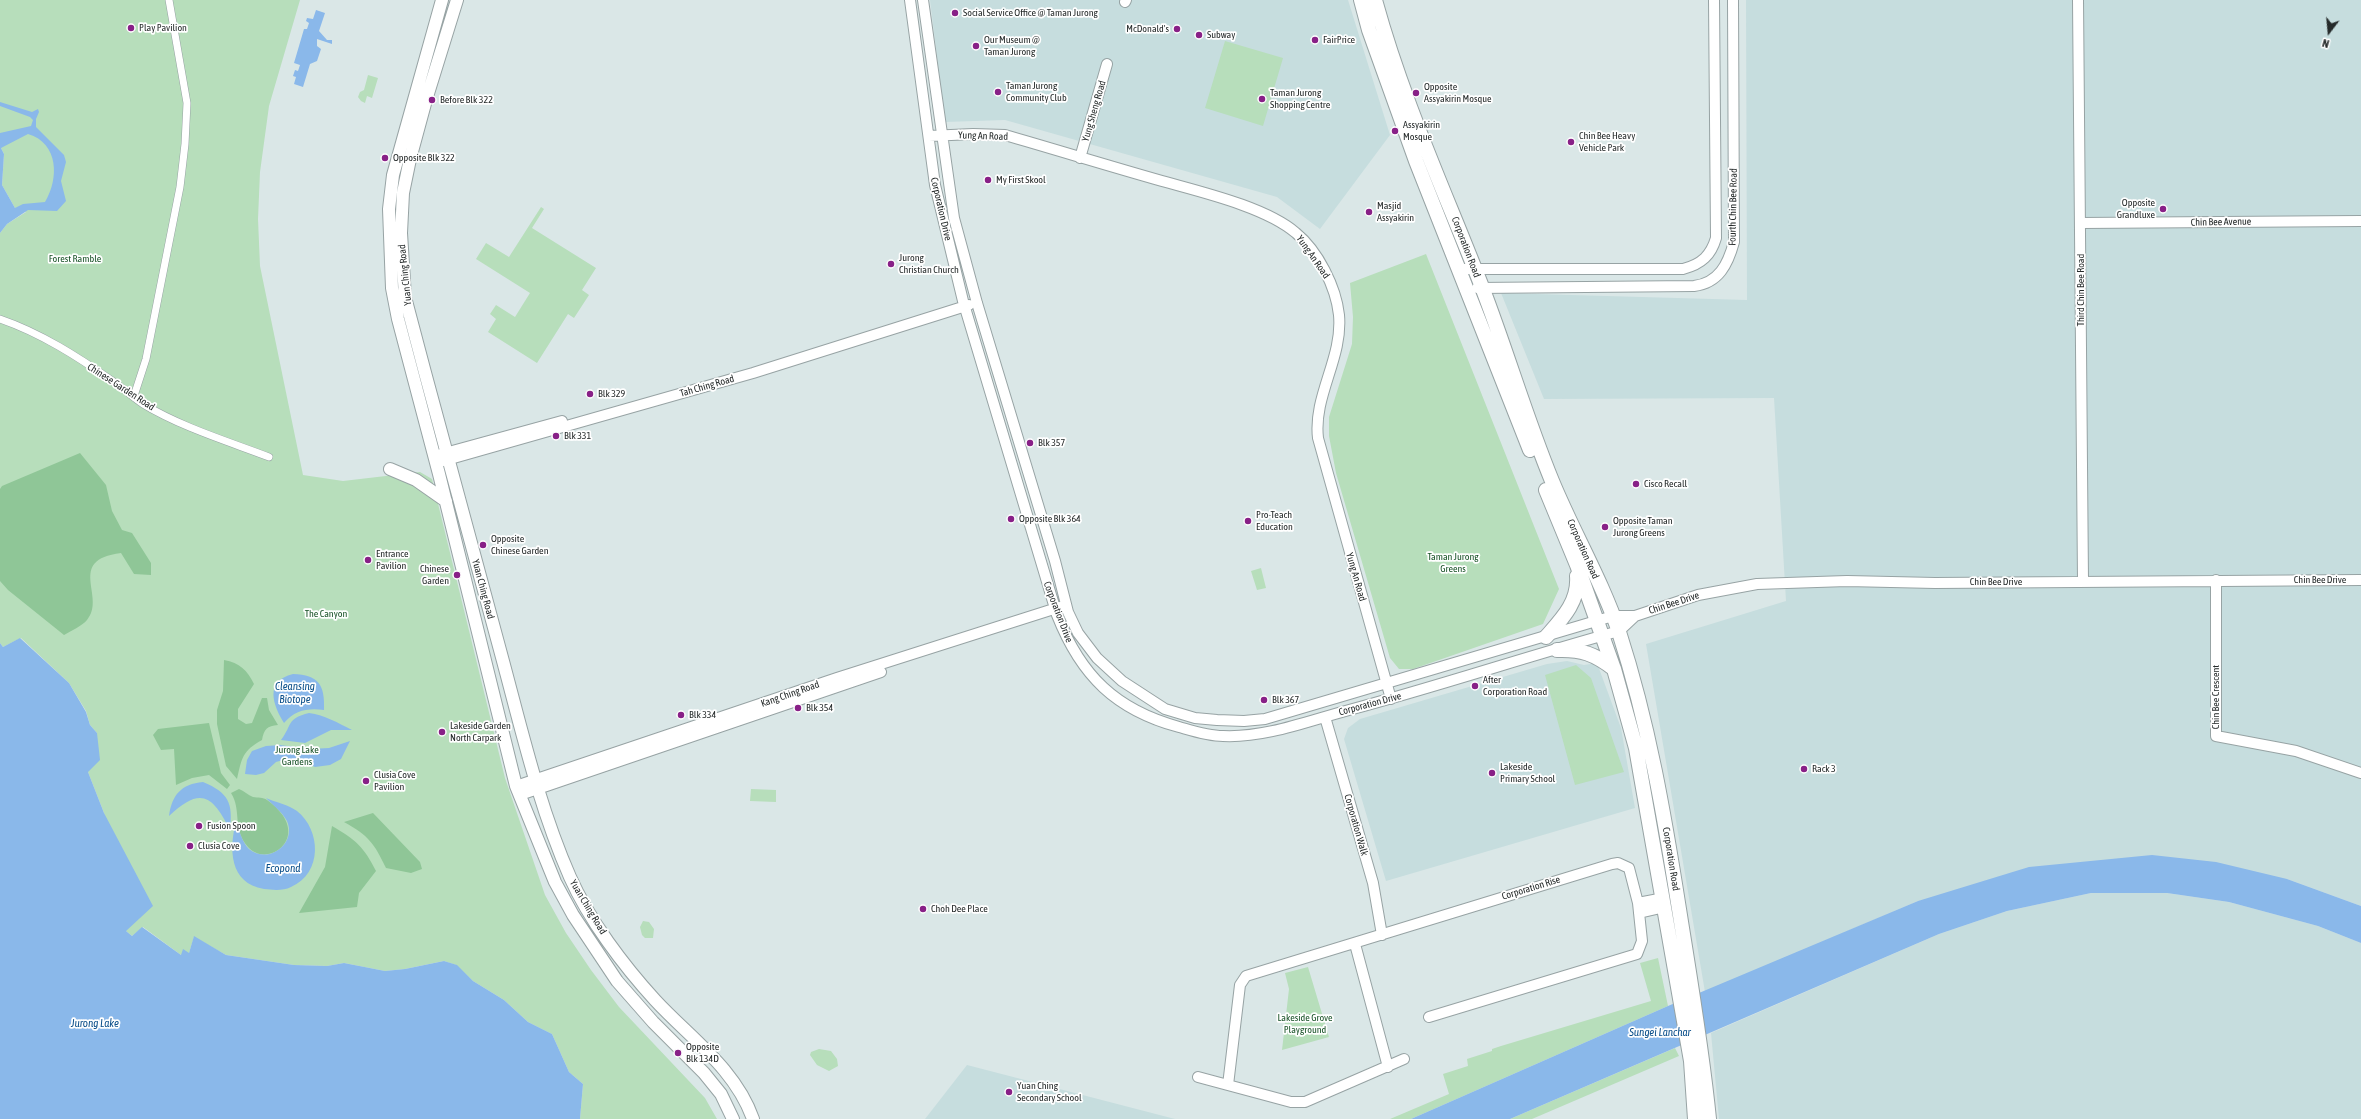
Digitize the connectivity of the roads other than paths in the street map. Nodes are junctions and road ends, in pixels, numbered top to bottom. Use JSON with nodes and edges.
{"nodes":[{"id":1,"x":169,"y":0,"type":"edge"},
{"id":2,"x":442,"y":0,"type":"edge"},
{"id":3,"x":457,"y":0,"type":"edge"},
{"id":4,"x":910,"y":0,"type":"edge"},
{"id":5,"x":923,"y":0,"type":"edge"},
{"id":6,"x":1361,"y":0,"type":"edge"},
{"id":7,"x":1376,"y":0,"type":"edge"},
{"id":8,"x":1714,"y":0,"type":"edge"},
{"id":9,"x":1733,"y":0,"type":"edge"},
{"id":10,"x":2078,"y":0,"type":"edge"},
{"id":11,"x":1107,"y":64,"type":"dead end"},
{"id":12,"x":944,"y":135,"type":"junction"},
{"id":13,"x":929,"y":136,"type":"junction"},
{"id":14,"x":1080,"y":158,"type":"junction"},
{"id":15,"x":2361,"y":221,"type":"edge"},
{"id":16,"x":2081,"y":223,"type":"junction"},
{"id":17,"x":1459,"y":269,"type":"junction"},
{"id":18,"x":1475,"y":269,"type":"junction"},
{"id":19,"x":1467,"y":288,"type":"junction"},
{"id":20,"x":1482,"y":288,"type":"junction"},
{"id":21,"x":976,"y":301,"type":"junction"},
{"id":22,"x":964,"y":304,"type":"junction"},
{"id":23,"x":0,"y":319,"type":"edge"},
{"id":24,"x":134,"y":396,"type":"junction"},
{"id":25,"x":449,"y":456,"type":"junction"},
{"id":26,"x":269,"y":457,"type":"dead end"},
{"id":27,"x":435,"y":460,"type":"junction"},
{"id":28,"x":390,"y":469,"type":"dead end"},
{"id":29,"x":446,"y":501,"type":"junction"},
{"id":30,"x":1577,"y":565,"type":"junction"},
{"id":31,"x":2083,"y":580,"type":"junction"},
{"id":32,"x":2216,"y":580,"type":"junction"},
{"id":33,"x":2361,"y":580,"type":"edge"},
{"id":34,"x":1067,"y":609,"type":"junction"},
{"id":35,"x":1056,"y":612,"type":"junction"},
{"id":36,"x":1613,"y":616,"type":"junction"},
{"id":37,"x":1635,"y":616,"type":"junction"},
{"id":38,"x":1596,"y":621,"type":"junction"},
{"id":39,"x":1618,"y":630,"type":"junction"},
{"id":40,"x":1601,"y":636,"type":"junction"},
{"id":41,"x":1546,"y":637,"type":"junction"},
{"id":42,"x":1557,"y":650,"type":"junction"},
{"id":43,"x":1614,"y":669,"type":"junction"},
{"id":44,"x":1386,"y":684,"type":"junction"},
{"id":45,"x":1391,"y":699,"type":"junction"},
{"id":46,"x":1325,"y":717,"type":"junction"},
{"id":47,"x":2361,"y":773,"type":"edge"},
{"id":48,"x":536,"y":784,"type":"junction"},
{"id":49,"x":518,"y":790,"type":"junction"},
{"id":50,"x":1665,"y":818,"type":"junction"},
{"id":51,"x":1649,"y":820,"type":"junction"},
{"id":52,"x":574,"y":885,"type":"junction"},
{"id":53,"x":560,"y":893,"type":"junction"},
{"id":54,"x":1664,"y":902,"type":"junction"},
{"id":55,"x":1638,"y":908,"type":"junction"},
{"id":56,"x":1382,"y":935,"type":"junction"},
{"id":57,"x":1355,"y":944,"type":"junction"},
{"id":58,"x":1428,"y":1017,"type":"dead end"},
{"id":59,"x":1695,"y":1048,"type":"junction"},
{"id":60,"x":1404,"y":1059,"type":"dead end"},
{"id":61,"x":1388,"y":1067,"type":"junction"},
{"id":62,"x":1198,"y":1078,"type":"dead end"},
{"id":63,"x":1228,"y":1086,"type":"junction"},
{"id":64,"x":733,"y":1119,"type":"edge"},
{"id":65,"x":753,"y":1119,"type":"edge"},
{"id":66,"x":1695,"y":1119,"type":"edge"},
{"id":67,"x":1709,"y":1119,"type":"edge"}],
"edges":[{"from":1,"to":24,"type":"street"},
{"from":2,"to":27,"type":"street","name":"Yuan Ching Road"},
{"from":3,"to":25,"type":"street","name":"Yuan Ching Road"},
{"from":4,"to":13,"type":"street","name":"Corporation Drive"},
{"from":5,"to":12,"type":"street","name":"Corporation Drive"},
{"from":6,"to":17,"type":"main road","name":"Corporation Road"},
{"from":7,"to":18,"type":"main road","name":"Corporation Road"},
{"from":8,"to":18,"type":"street","name":"Fourth Chin Bee Road"},
{"from":9,"to":20,"type":"street","name":"Fourth Chin Bee Road"},
{"from":10,"to":16,"type":"street","name":"Third Chin Bee Road"},
{"from":11,"to":14,"type":"street","name":"Yung Sheng Road"},
{"from":12,"to":13,"type":"street","name":"Yung An Road"},
{"from":12,"to":14,"type":"street","name":"Yung An Road"},
{"from":12,"to":21,"type":"street","name":"Corporation Drive"},
{"from":13,"to":22,"type":"street","name":"Corporation Drive"},
{"from":14,"to":44,"type":"street","name":"Yung An Road"},
{"from":15,"to":16,"type":"street","name":"Chin Bee Avenue"},
{"from":16,"to":31,"type":"street","name":"Third Chin Bee Road"},
{"from":17,"to":18,"type":"street","name":"Fourth Chin Bee Road"},
{"from":17,"to":19,"type":"main road","name":"Corporation Road"},
{"from":18,"to":20,"type":"main road","name":"Corporation Road"},
{"from":19,"to":20,"type":"street","name":"Fourth Chin Bee Road"},
{"from":19,"to":30,"type":"main road","name":"Corporation Road"},
{"from":20,"to":36,"type":"main road","name":"Corporation Road"},
{"from":21,"to":22,"type":"street","name":"Tah Ching Road"},
{"from":21,"to":34,"type":"street","name":"Corporation Drive"},
{"from":22,"to":25,"type":"street","name":"Tah Ching Road"},
{"from":22,"to":35,"type":"street","name":"Corporation Drive"},
{"from":23,"to":24,"type":"street","name":"Chinese Garden Road"},
{"from":24,"to":26,"type":"street","name":"Chinese Garden Road"},
{"from":25,"to":27,"type":"street","name":"Tah Ching Road"},
{"from":25,"to":48,"type":"street","name":"Yuan Ching Road"},
{"from":27,"to":29,"type":"street","name":"Yuan Ching Road"},
{"from":28,"to":29,"type":"street"},
{"from":29,"to":49,"type":"street","name":"Yuan Ching Road"},
{"from":30,"to":38,"type":"main road","name":"Corporation Road"},
{"from":30,"to":41,"type":"main road"},
{"from":31,"to":32,"type":"street","name":"Chin Bee Drive"},
{"from":31,"to":37,"type":"street","name":"Chin Bee Drive"},
{"from":32,"to":33,"type":"street","name":"Chin Bee Drive"},
{"from":32,"to":47,"type":"street","name":"Chin Bee Crescent"},
{"from":34,"to":35,"type":"street","name":"Kang Ching Road"},
{"from":34,"to":44,"type":"street","name":"Corporation Drive"},
{"from":35,"to":46,"type":"street","name":"Corporation Drive"},
{"from":35,"to":48,"type":"street","name":"Kang Ching Road"},
{"from":36,"to":37,"type":"street","name":"Chin Bee Drive"},
{"from":36,"to":38,"type":"street","name":"Corporation Drive"},
{"from":36,"to":39,"type":"main road","name":"Corporation Road"},
{"from":37,"to":39,"type":"street","name":"Chin Bee Drive"},
{"from":38,"to":40,"type":"main road","name":"Corporation Road"},
{"from":38,"to":41,"type":"street","name":"Corporation Drive"},
{"from":39,"to":40,"type":"street","name":"Corporation Drive"},
{"from":39,"to":50,"type":"main road","name":"Corporation Road"},
{"from":40,"to":42,"type":"street","name":"Corporation Drive"},
{"from":40,"to":43,"type":"main road","name":"Corporation Road"},
{"from":41,"to":44,"type":"street","name":"Corporation Drive"},
{"from":42,"to":43,"type":"main road"},
{"from":42,"to":45,"type":"street","name":"Corporation Drive"},
{"from":43,"to":51,"type":"main road","name":"Corporation Road"},
{"from":44,"to":45,"type":"street","name":"Yung An Road"},
{"from":45,"to":46,"type":"street","name":"Corporation Drive"},
{"from":46,"to":56,"type":"street","name":"Corporation Walk"},
{"from":48,"to":49,"type":"street","name":"Kang Ching Road"},
{"from":48,"to":52,"type":"street","name":"Yuan Ching Road"},
{"from":49,"to":53,"type":"street","name":"Yuan Ching Road"},
{"from":50,"to":51,"type":"main road"},
{"from":50,"to":59,"type":"main road","name":"Corporation Road"},
{"from":51,"to":54,"type":"main road","name":"Corporation Road"},
{"from":52,"to":53,"type":"street"},
{"from":52,"to":65,"type":"street","name":"Yuan Ching Road"},
{"from":53,"to":64,"type":"street","name":"Yuan Ching Road"},
{"from":54,"to":55,"type":"street"},
{"from":54,"to":59,"type":"main road","name":"Corporation Road"},
{"from":55,"to":56,"type":"street","name":"Corporation Rise"},
{"from":55,"to":58,"type":"street","name":"Corporation Rise"},
{"from":56,"to":57,"type":"street"},
{"from":57,"to":61,"type":"street"},
{"from":57,"to":63,"type":"street"},
{"from":59,"to":66,"type":"main road","name":"Corporation Road"},
{"from":59,"to":67,"type":"main road","name":"Corporation Road"},
{"from":60,"to":61,"type":"street"},
{"from":61,"to":63,"type":"street"},
{"from":62,"to":63,"type":"street"}]}
